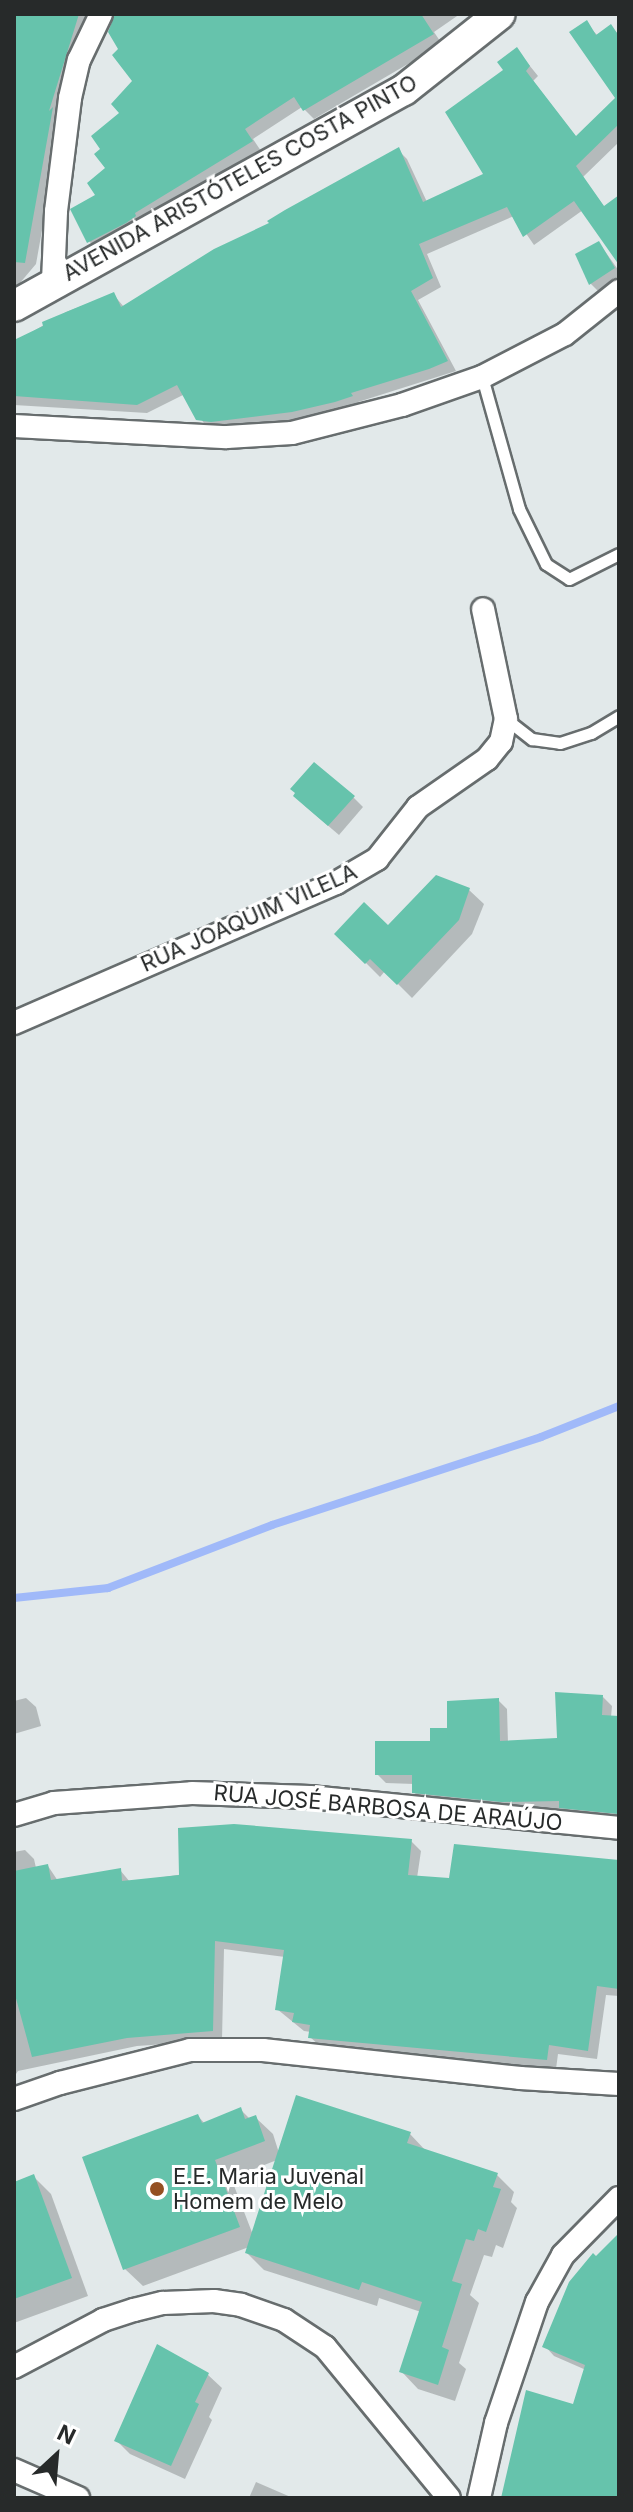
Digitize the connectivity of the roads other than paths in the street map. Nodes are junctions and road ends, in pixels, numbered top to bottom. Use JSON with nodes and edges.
{"nodes":[{"id":1,"x":101,"y":14,"type":"edge"},
{"id":2,"x":500,"y":14,"type":"edge"},
{"id":3,"x":53,"y":281,"type":"junction"},
{"id":4,"x":619,"y":291,"type":"edge"},
{"id":5,"x":14,"y":306,"type":"edge"},
{"id":6,"x":482,"y":377,"type":"junction"},
{"id":7,"x":14,"y":426,"type":"edge"},
{"id":8,"x":619,"y":554,"type":"edge"},
{"id":9,"x":483,"y":609,"type":"dead end"},
{"id":10,"x":619,"y":716,"type":"edge"},
{"id":11,"x":506,"y":719,"type":"junction"},
{"id":12,"x":14,"y":1023,"type":"edge"},
{"id":13,"x":14,"y":1815,"type":"edge"},
{"id":14,"x":619,"y":1828,"type":"edge"},
{"id":15,"x":619,"y":2084,"type":"edge"},
{"id":16,"x":14,"y":2099,"type":"edge"},
{"id":17,"x":619,"y":2198,"type":"edge"},
{"id":18,"x":14,"y":2367,"type":"edge"},
{"id":19,"x":14,"y":2470,"type":"edge"},
{"id":20,"x":78,"y":2498,"type":"edge"},
{"id":21,"x":449,"y":2498,"type":"edge"},
{"id":22,"x":479,"y":2498,"type":"edge"}],
"edges":[{"from":1,"to":3,"type":"street"},
{"from":2,"to":3,"type":"main road","name":"AVENIDA ARISTÓTELES COSTA PINTO"},
{"from":3,"to":5,"type":"main road","name":"AVENIDA ARISTÓTELES COSTA PINTO"},
{"from":4,"to":6,"type":"street"},
{"from":6,"to":7,"type":"street"},
{"from":6,"to":8,"type":"lane"},
{"from":9,"to":11,"type":"street"},
{"from":10,"to":11,"type":"lane"},
{"from":11,"to":12,"type":"street","name":"RUA JOAQUIM VILELA"},
{"from":13,"to":14,"type":"street","name":"RUA JOSÉ BARBOSA DE ARAÚJO"},
{"from":15,"to":16,"type":"street"},
{"from":17,"to":22,"type":"street"},
{"from":18,"to":21,"type":"street"},
{"from":19,"to":20,"type":"street"}]}
